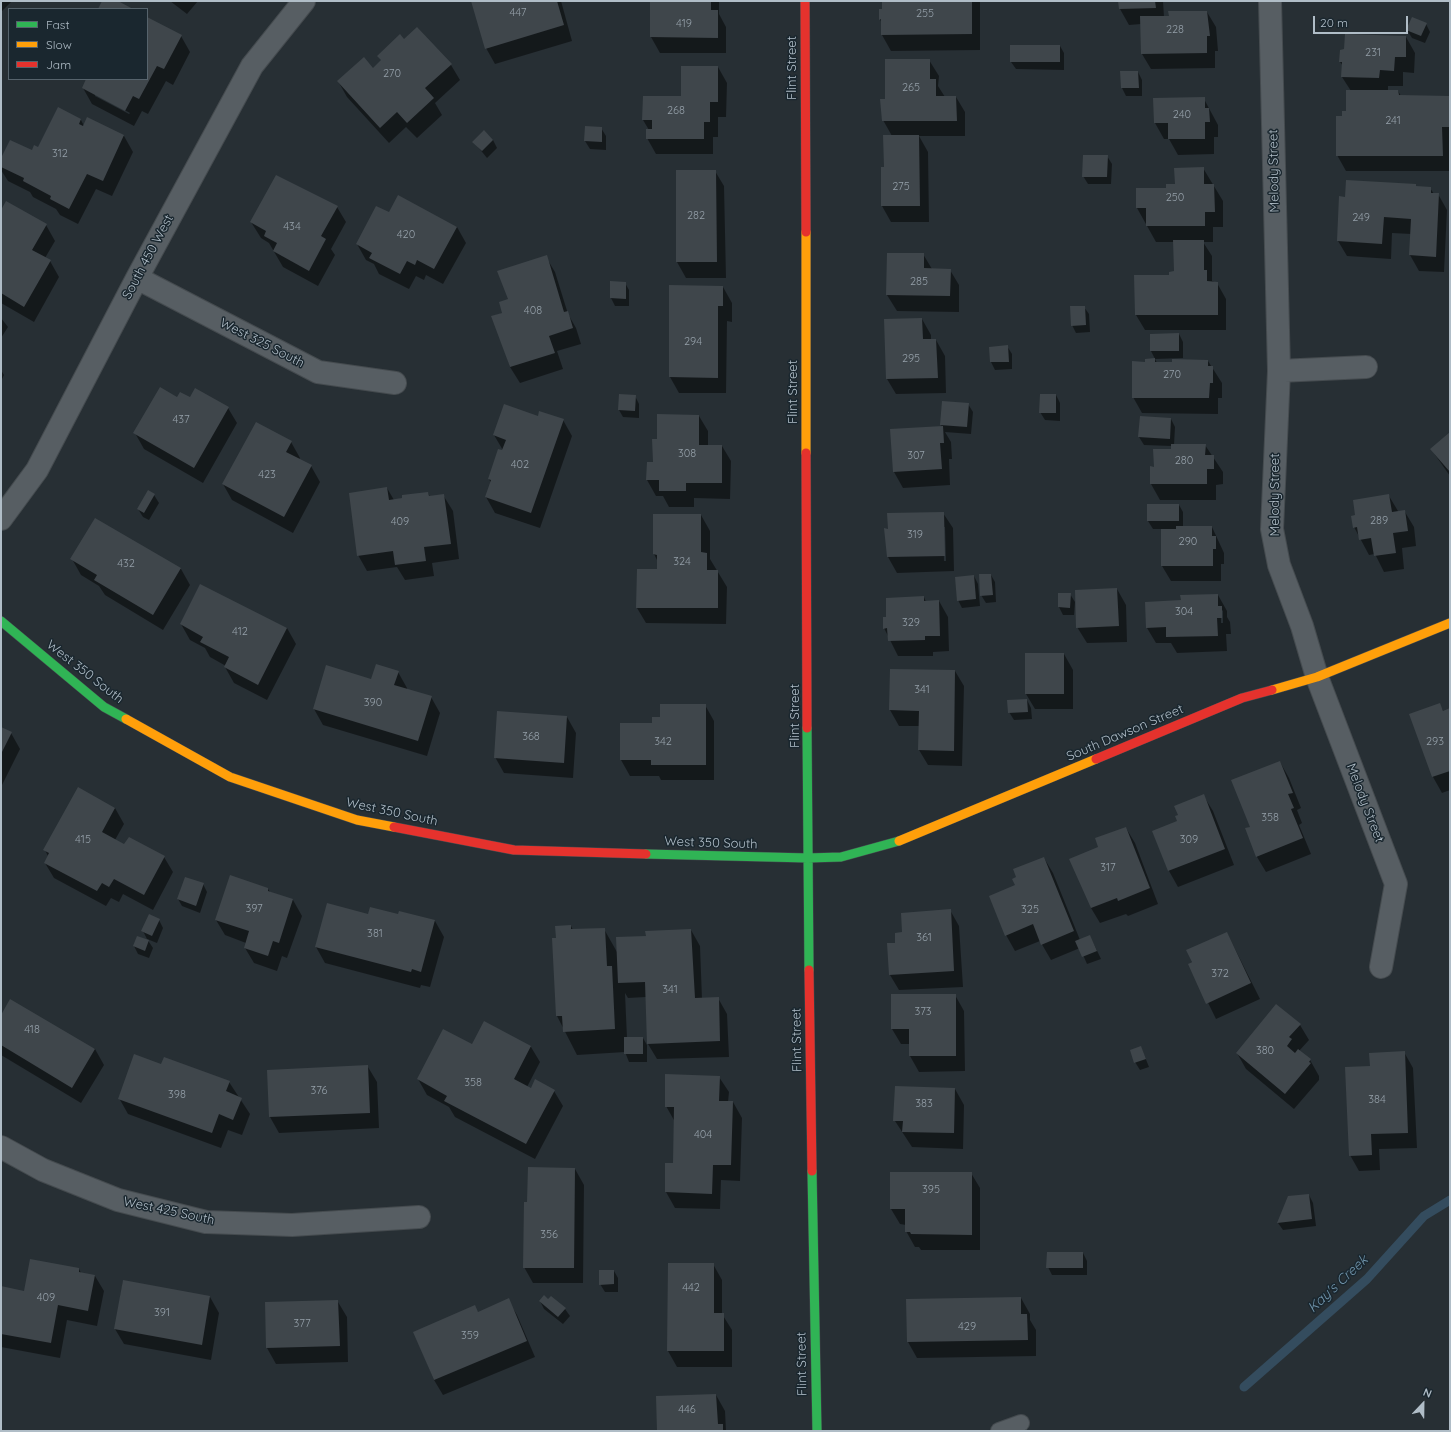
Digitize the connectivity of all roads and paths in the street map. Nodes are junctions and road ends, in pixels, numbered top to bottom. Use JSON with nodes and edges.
{"nodes":[{"id":1,"x":304,"y":1,"type":"edge"},
{"id":2,"x":805,"y":1,"type":"edge"},
{"id":3,"x":1270,"y":1,"type":"edge"},
{"id":4,"x":137,"y":278,"type":"junction"},
{"id":5,"x":1366,"y":367,"type":"dead end"},
{"id":6,"x":1279,"y":371,"type":"junction"},
{"id":7,"x":395,"y":383,"type":"dead end"},
{"id":8,"x":1,"y":519,"type":"edge"},
{"id":9,"x":1,"y":620,"type":"edge"},
{"id":10,"x":1450,"y":623,"type":"edge"},
{"id":11,"x":1317,"y":677,"type":"junction"},
{"id":12,"x":808,"y":858,"type":"junction"},
{"id":13,"x":1381,"y":967,"type":"dead end"},
{"id":14,"x":1,"y":1147,"type":"edge"},
{"id":15,"x":420,"y":1216,"type":"dead end"},
{"id":16,"x":1021,"y":1423,"type":"dead end"},
{"id":17,"x":817,"y":1431,"type":"edge"},
{"id":18,"x":999,"y":1431,"type":"edge"}],
"edges":[{"from":1,"to":4,"type":"street","name":"South 450 West"},
{"from":2,"to":12,"type":"street","name":"Flint Street"},
{"from":3,"to":6,"type":"street","name":"Melody Street"},
{"from":4,"to":7,"type":"street","name":"West 325 South"},
{"from":4,"to":8,"type":"street","name":"South 450 West"},
{"from":5,"to":6,"type":"street"},
{"from":6,"to":11,"type":"street","name":"Melody Street"},
{"from":9,"to":12,"type":"street","name":"West 350 South"},
{"from":10,"to":11,"type":"street","name":"South Dawson Street"},
{"from":11,"to":12,"type":"street","name":"South Dawson Street"},
{"from":11,"to":13,"type":"street","name":"Melody Street"},
{"from":12,"to":17,"type":"street","name":"Flint Street"},
{"from":14,"to":15,"type":"street","name":"West 425 South"},
{"from":16,"to":18,"type":"lane"}]}
